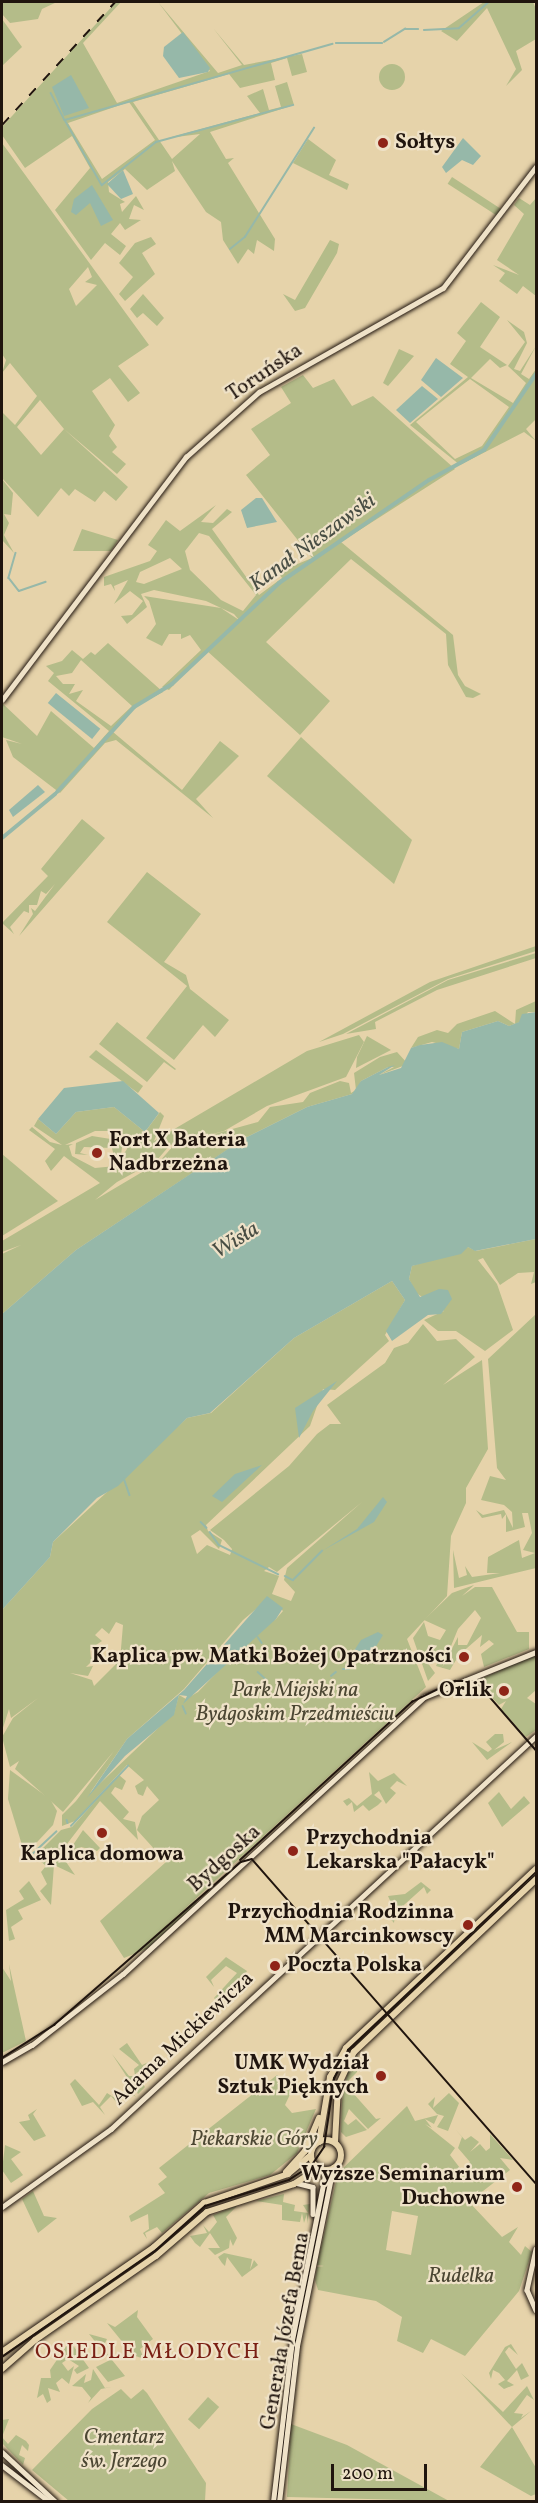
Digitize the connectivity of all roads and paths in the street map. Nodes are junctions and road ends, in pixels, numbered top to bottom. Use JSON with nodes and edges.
{"nodes":[{"id":1,"x":537,"y":167,"type":"edge"},
{"id":2,"x":2,"y":700,"type":"edge"},
{"id":3,"x":537,"y":1652,"type":"edge"},
{"id":4,"x":537,"y":1736,"type":"edge"},
{"id":5,"x":537,"y":1869,"type":"edge"},
{"id":6,"x":537,"y":1879,"type":"edge"},
{"id":7,"x":2,"y":2062,"type":"edge"},
{"id":8,"x":323,"y":2109,"type":"junction"},
{"id":9,"x":319,"y":2142,"type":"junction"},
{"id":10,"x":335,"y":2142,"type":"junction"},
{"id":11,"x":311,"y":2155,"type":"junction"},
{"id":12,"x":326,"y":2169,"type":"junction"},
{"id":13,"x":281,"y":2176,"type":"junction"},
{"id":14,"x":294,"y":2184,"type":"junction"},
{"id":15,"x":2,"y":2207,"type":"edge"},
{"id":16,"x":312,"y":2226,"type":"junction"},
{"id":17,"x":537,"y":2249,"type":"edge"},
{"id":18,"x":537,"y":2310,"type":"edge"},
{"id":19,"x":2,"y":2352,"type":"edge"},
{"id":20,"x":2,"y":2369,"type":"edge"},
{"id":21,"x":2,"y":2452,"type":"edge"},
{"id":22,"x":2,"y":2465,"type":"edge"},
{"id":23,"x":50,"y":2502,"type":"edge"},
{"id":24,"x":56,"y":2502,"type":"edge"},
{"id":25,"x":273,"y":2502,"type":"edge"},
{"id":26,"x":279,"y":2502,"type":"edge"}],
"edges":[{"from":1,"to":2,"type":"main road","name":"Toruńska"},
{"from":3,"to":7,"type":"main road","name":"Bydgoska"},
{"from":4,"to":15,"type":"main road","name":"Adama Mickiewicza"},
{"from":5,"to":8,"type":"main road"},
{"from":6,"to":10,"type":"main road"},
{"from":8,"to":9,"type":"main road"},
{"from":8,"to":13,"type":"main road"},
{"from":9,"to":10,"type":"main road"},
{"from":9,"to":11,"type":"main road"},
{"from":10,"to":12,"type":"main road"},
{"from":11,"to":12,"type":"main road"},
{"from":11,"to":13,"type":"main road"},
{"from":12,"to":14,"type":"main road"},
{"from":12,"to":16,"type":"main road","name":"Generała Józefa Bema"},
{"from":12,"to":26,"type":"main road","name":"Generała Józefa Bema"},
{"from":13,"to":19,"type":"main road"},
{"from":14,"to":16,"type":"main road"},
{"from":14,"to":20,"type":"main road"},
{"from":16,"to":25,"type":"main road","name":"Generała Józefa Bema"},
{"from":17,"to":18,"type":"main road"},
{"from":21,"to":24,"type":"main road"},
{"from":22,"to":23,"type":"main road"}]}
